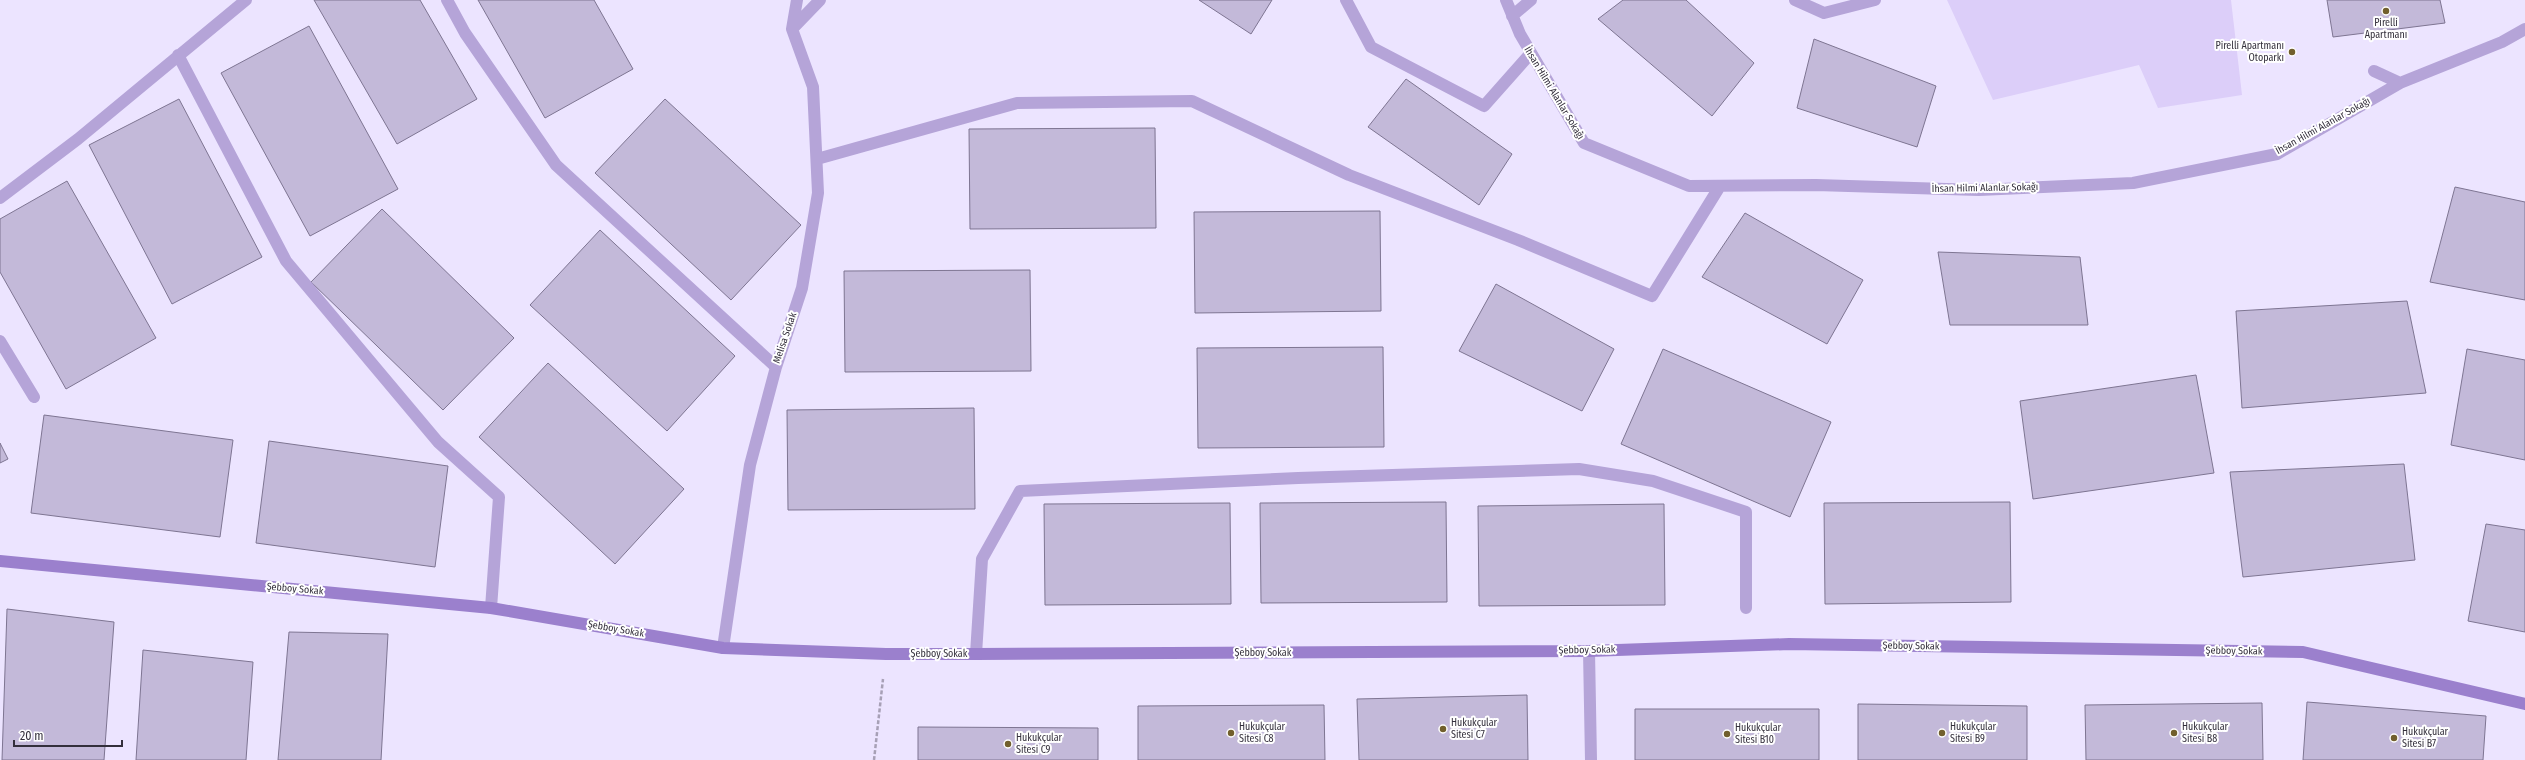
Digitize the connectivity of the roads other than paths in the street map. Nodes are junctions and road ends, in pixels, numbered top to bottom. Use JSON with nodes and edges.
{"nodes":[{"id":1,"x":246,"y":0,"type":"edge"},
{"id":2,"x":447,"y":0,"type":"edge"},
{"id":3,"x":797,"y":0,"type":"edge"},
{"id":4,"x":820,"y":0,"type":"edge"},
{"id":5,"x":1346,"y":0,"type":"edge"},
{"id":6,"x":1506,"y":0,"type":"edge"},
{"id":7,"x":1531,"y":0,"type":"edge"},
{"id":8,"x":1795,"y":0,"type":"edge"},
{"id":9,"x":1875,"y":0,"type":"edge"},
{"id":10,"x":1512,"y":16,"type":"junction"},
{"id":11,"x":792,"y":29,"type":"junction"},
{"id":12,"x":2525,"y":29,"type":"edge"},
{"id":13,"x":1531,"y":53,"type":"junction"},
{"id":14,"x":178,"y":56,"type":"junction"},
{"id":15,"x":2374,"y":71,"type":"dead end"},
{"id":16,"x":2400,"y":83,"type":"junction"},
{"id":17,"x":817,"y":159,"type":"junction"},
{"id":18,"x":1720,"y":186,"type":"junction"},
{"id":19,"x":0,"y":198,"type":"edge"},
{"id":20,"x":0,"y":341,"type":"edge"},
{"id":21,"x":776,"y":367,"type":"junction"},
{"id":22,"x":34,"y":397,"type":"dead end"},
{"id":23,"x":0,"y":561,"type":"edge"},
{"id":24,"x":491,"y":608,"type":"junction"},
{"id":25,"x":1746,"y":608,"type":"dead end"},
{"id":26,"x":723,"y":648,"type":"junction"},
{"id":27,"x":1589,"y":651,"type":"junction"},
{"id":28,"x":976,"y":654,"type":"junction"},
{"id":29,"x":2525,"y":704,"type":"edge"},
{"id":30,"x":1591,"y":760,"type":"edge"}],
"edges":[{"from":1,"to":14,"type":"street"},
{"from":2,"to":21,"type":"street"},
{"from":3,"to":11,"type":"street"},
{"from":4,"to":11,"type":"street"},
{"from":5,"to":13,"type":"street"},
{"from":6,"to":10,"type":"street","name":"İhsan Hilmi Alanlar Sokağı"},
{"from":7,"to":10,"type":"street"},
{"from":8,"to":9,"type":"street"},
{"from":10,"to":13,"type":"street","name":"İhsan Hilmi Alanlar Sokağı"},
{"from":11,"to":17,"type":"street","name":"Melisa Sokak"},
{"from":12,"to":16,"type":"street","name":"İhsan Hilmi Alanlar Sokağı"},
{"from":13,"to":18,"type":"street","name":"İhsan Hilmi Alanlar Sokağı"},
{"from":14,"to":19,"type":"street"},
{"from":14,"to":24,"type":"street"},
{"from":15,"to":16,"type":"street"},
{"from":16,"to":18,"type":"street","name":"İhsan Hilmi Alanlar Sokağı"},
{"from":17,"to":18,"type":"street"},
{"from":17,"to":21,"type":"street","name":"Melisa Sokak"},
{"from":20,"to":22,"type":"street"},
{"from":21,"to":26,"type":"street","name":"Melisa Sokak"},
{"from":23,"to":24,"type":"street","name":"Şebboy Sokak"},
{"from":24,"to":26,"type":"street","name":"Şebboy Sokak"},
{"from":25,"to":28,"type":"street"},
{"from":26,"to":28,"type":"street","name":"Şebboy Sokak"},
{"from":27,"to":28,"type":"street","name":"Şebboy Sokak"},
{"from":27,"to":29,"type":"street","name":"Şebboy Sokak"},
{"from":27,"to":30,"type":"street"}]}
